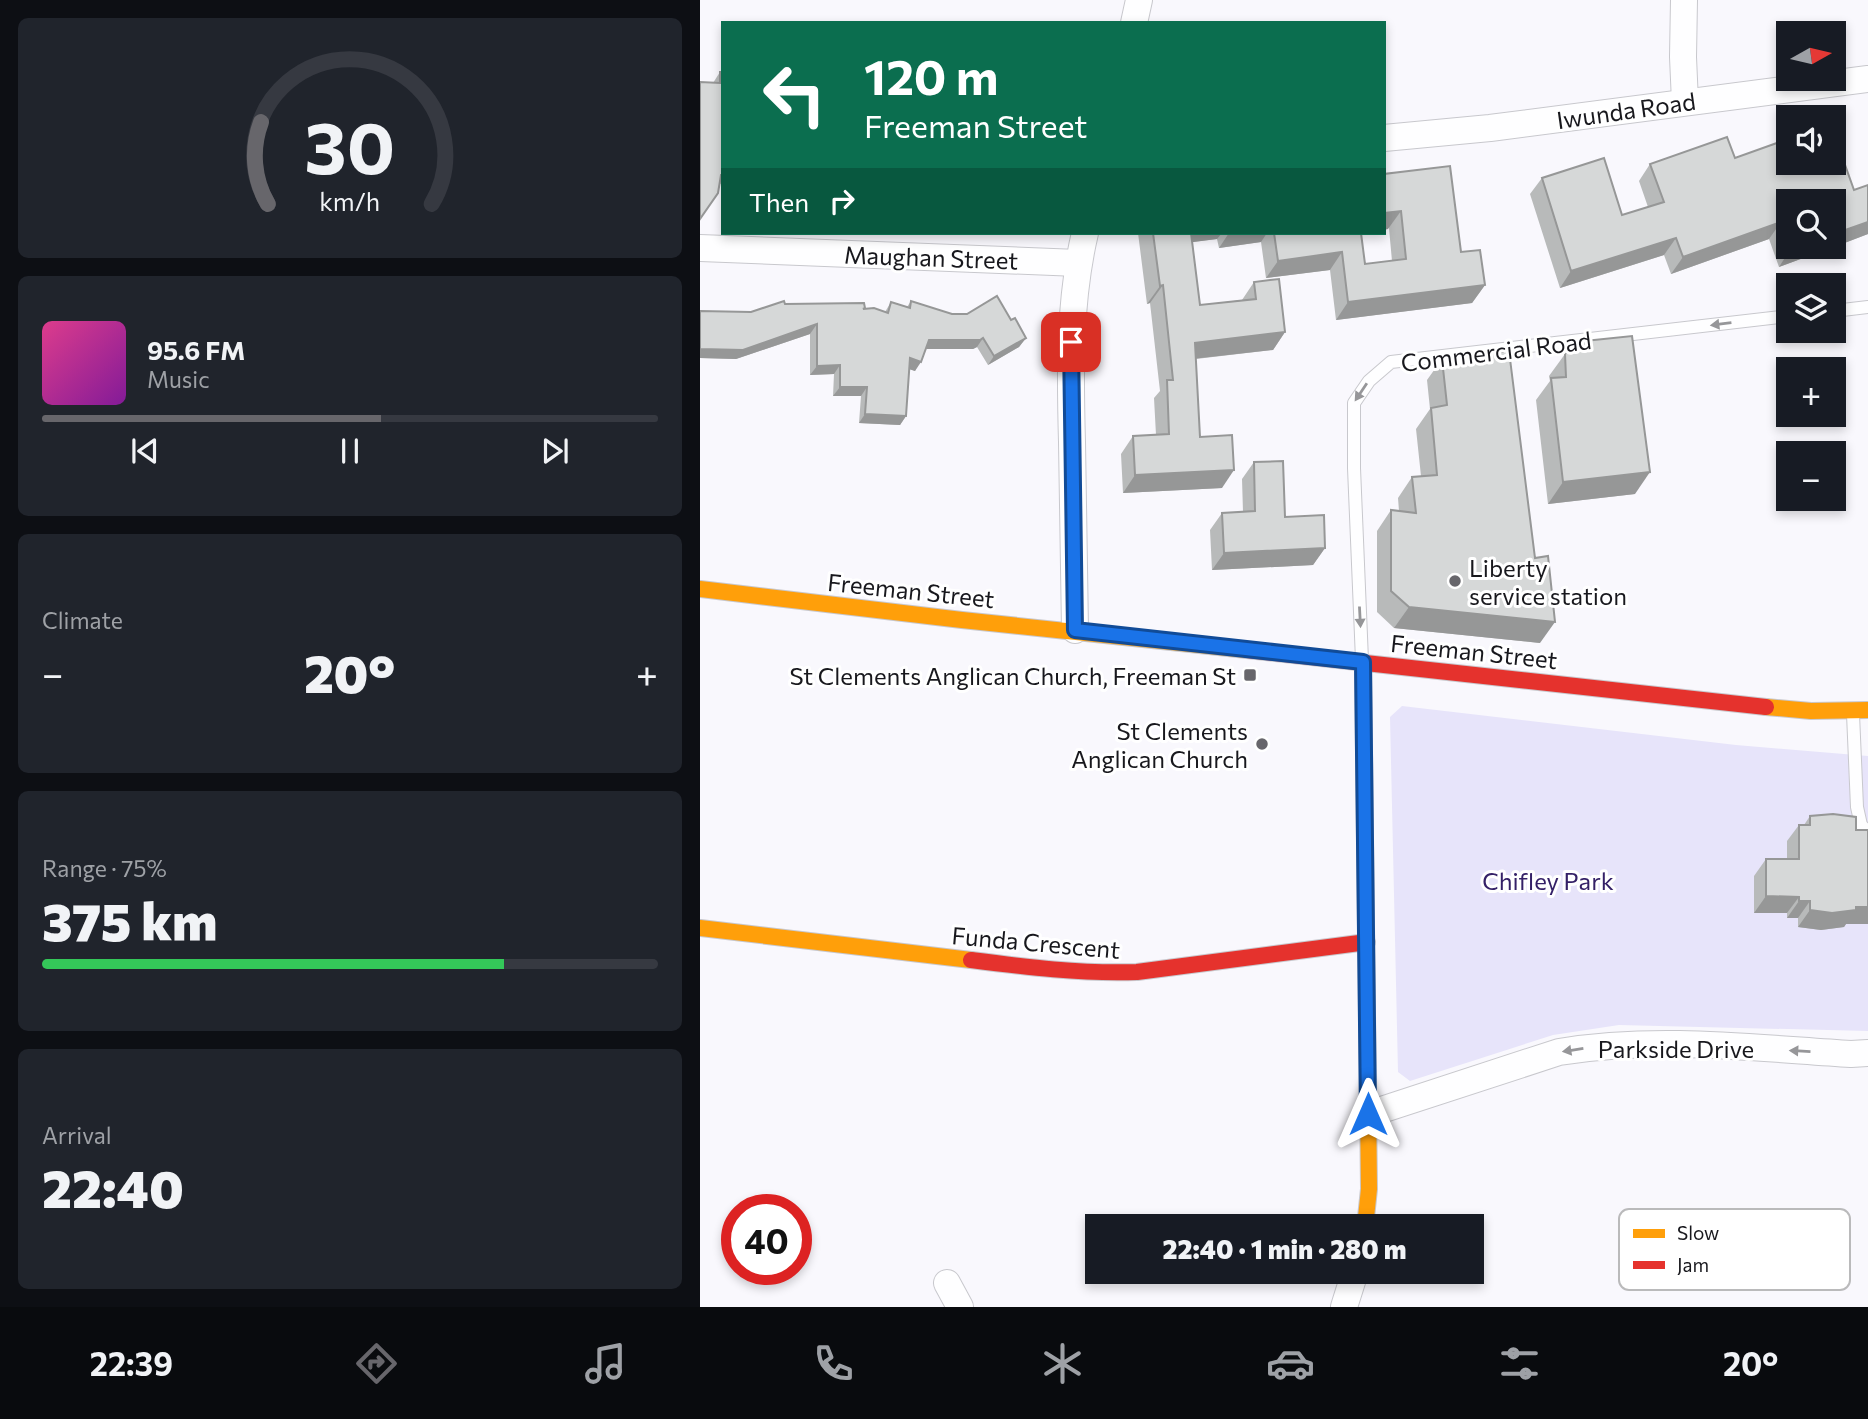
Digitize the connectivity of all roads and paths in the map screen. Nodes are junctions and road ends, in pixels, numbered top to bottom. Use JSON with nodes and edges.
{"nodes":[{"id":1,"x":1139,"y":0,"type":"edge"},
{"id":2,"x":1685,"y":0,"type":"edge"},
{"id":3,"x":1134,"y":21,"type":"edge"},
{"id":4,"x":1868,"y":79,"type":"edge"},
{"id":5,"x":1685,"y":102,"type":"junction"},
{"id":6,"x":1386,"y":138,"type":"edge"},
{"id":7,"x":1085,"y":235,"type":"edge"},
{"id":8,"x":700,"y":248,"type":"edge"},
{"id":9,"x":1078,"y":263,"type":"junction"},
{"id":10,"x":1868,"y":307,"type":"edge"},
{"id":11,"x":1846,"y":310,"type":"edge"},
{"id":12,"x":1776,"y":317,"type":"edge"},
{"id":13,"x":700,"y":589,"type":"edge"},
{"id":14,"x":1075,"y":630,"type":"junction"},
{"id":15,"x":1363,"y":662,"type":"junction"},
{"id":16,"x":1861,"y":710,"type":"edge"},
{"id":17,"x":1868,"y":832,"type":"edge"},
{"id":18,"x":700,"y":928,"type":"edge"},
{"id":19,"x":1367,"y":942,"type":"junction"},
{"id":20,"x":1868,"y":1053,"type":"edge"},
{"id":21,"x":1368,"y":1114,"type":"junction"},
{"id":22,"x":1366,"y":1214,"type":"edge"},
{"id":23,"x":947,"y":1283,"type":"dead end"},
{"id":24,"x":1351,"y":1284,"type":"edge"},
{"id":25,"x":960,"y":1307,"type":"edge"},
{"id":26,"x":1344,"y":1307,"type":"edge"}],
"edges":[{"from":1,"to":3,"type":"street"},
{"from":2,"to":5,"type":"street"},
{"from":4,"to":5,"type":"street","name":"Iwunda Road"},
{"from":5,"to":6,"type":"street","name":"Iwunda Road"},
{"from":7,"to":9,"type":"street"},
{"from":8,"to":9,"type":"street","name":"Maughan Street"},
{"from":9,"to":14,"type":"street"},
{"from":10,"to":11,"type":"lane"},
{"from":12,"to":15,"type":"lane","name":"Commercial Road","one_way":true},
{"from":13,"to":14,"type":"street","name":"Freeman Street"},
{"from":14,"to":15,"type":"street","name":"Freeman Street"},
{"from":15,"to":16,"type":"street","name":"Freeman Street"},
{"from":15,"to":19,"type":"street"},
{"from":16,"to":17,"type":"lane"},
{"from":18,"to":19,"type":"street","name":"Funda Crescent"},
{"from":19,"to":21,"type":"street"},
{"from":20,"to":21,"type":"street","name":"Parkside Drive","one_way":true},
{"from":21,"to":22,"type":"street"},
{"from":23,"to":25,"type":"street"},
{"from":24,"to":26,"type":"street"}]}
